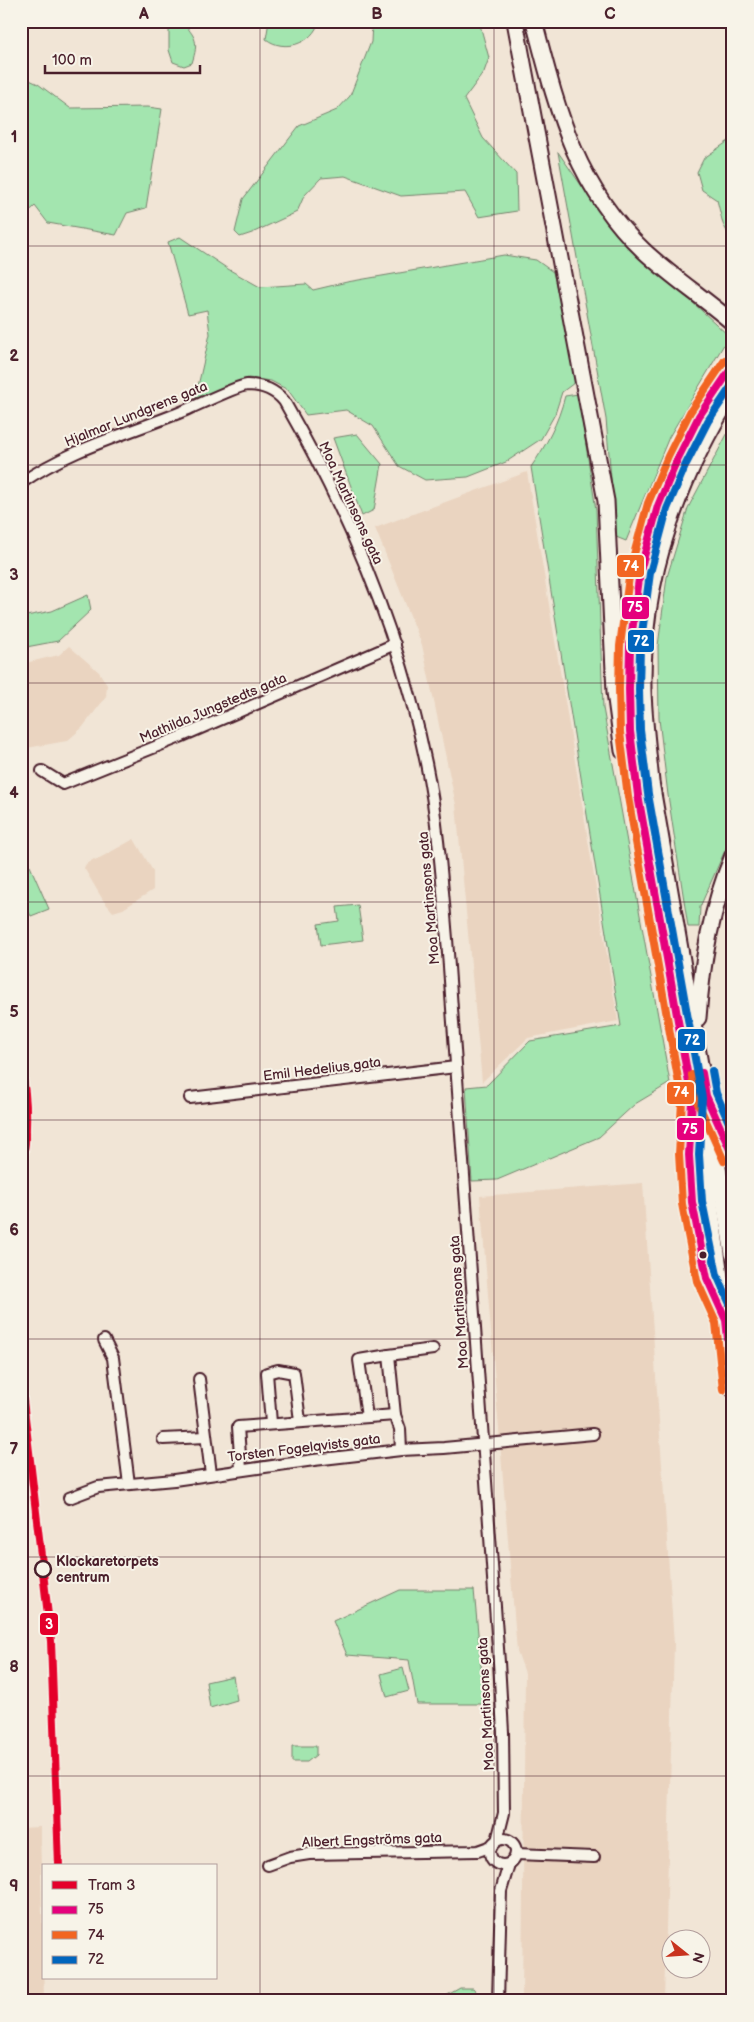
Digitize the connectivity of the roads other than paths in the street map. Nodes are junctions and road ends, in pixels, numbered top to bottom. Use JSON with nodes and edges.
{"nodes":[{"id":1,"x":515,"y":21,"type":"edge"},
{"id":2,"x":534,"y":21,"type":"edge"},
{"id":3,"x":733,"y":323,"type":"edge"},
{"id":4,"x":733,"y":366,"type":"edge"},
{"id":5,"x":266,"y":387,"type":"joint"},
{"id":6,"x":733,"y":392,"type":"edge"},
{"id":7,"x":21,"y":482,"type":"edge"},
{"id":8,"x":395,"y":644,"type":"junction"},
{"id":9,"x":42,"y":771,"type":"dead end"},
{"id":10,"x":638,"y":795,"type":"junction"},
{"id":11,"x":733,"y":856,"type":"edge"},
{"id":12,"x":696,"y":1042,"type":"junction"},
{"id":13,"x":456,"y":1067,"type":"junction"},
{"id":14,"x":190,"y":1098,"type":"dead end"},
{"id":15,"x":733,"y":1254,"type":"edge"},
{"id":16,"x":104,"y":1340,"type":"dead end"},
{"id":17,"x":433,"y":1349,"type":"dead end"},
{"id":18,"x":389,"y":1355,"type":"junction"},
{"id":19,"x":199,"y":1379,"type":"dead end"},
{"id":20,"x":733,"y":1389,"type":"edge"},
{"id":21,"x":395,"y":1415,"type":"junction"},
{"id":22,"x":367,"y":1417,"type":"junction"},
{"id":23,"x":300,"y":1421,"type":"junction"},
{"id":24,"x":271,"y":1423,"type":"junction"},
{"id":25,"x":593,"y":1434,"type":"dead end"},
{"id":26,"x":206,"y":1437,"type":"junction"},
{"id":27,"x":163,"y":1439,"type":"dead end"},
{"id":28,"x":483,"y":1444,"type":"junction"},
{"id":29,"x":401,"y":1450,"type":"junction"},
{"id":30,"x":241,"y":1470,"type":"junction"},
{"id":31,"x":210,"y":1474,"type":"junction"},
{"id":32,"x":129,"y":1484,"type":"junction"},
{"id":33,"x":69,"y":1498,"type":"dead end"},
{"id":34,"x":504,"y":1813,"type":"junction"},
{"id":35,"x":495,"y":1843,"type":"junction"},
{"id":36,"x":514,"y":1849,"type":"junction"},
{"id":37,"x":478,"y":1851,"type":"junction"},
{"id":38,"x":594,"y":1857,"type":"dead end"},
{"id":39,"x":494,"y":1860,"type":"junction"},
{"id":40,"x":509,"y":1864,"type":"junction"},
{"id":41,"x":268,"y":1865,"type":"dead end"},
{"id":42,"x":501,"y":1891,"type":"junction"},
{"id":43,"x":498,"y":1968,"type":"junction"},
{"id":44,"x":494,"y":2001,"type":"edge"},
{"id":45,"x":498,"y":2001,"type":"edge"}],
"edges":[{"from":1,"to":10,"type":"highway"},
{"from":2,"to":3,"type":"highway"},
{"from":4,"to":10,"type":"highway"},
{"from":5,"to":7,"type":"street","name":"Hjalmar Lundgrens gata"},
{"from":5,"to":8,"type":"street","name":"Moa Martinsons gata"},
{"from":6,"to":12,"type":"highway"},
{"from":8,"to":9,"type":"street","name":"Mathilda Jungstedts gata"},
{"from":8,"to":13,"type":"street","name":"Moa Martinsons gata"},
{"from":10,"to":20,"type":"highway"},
{"from":11,"to":12,"type":"highway"},
{"from":12,"to":15,"type":"highway"},
{"from":13,"to":14,"type":"street","name":"Emil Hedelius gata"},
{"from":13,"to":28,"type":"street","name":"Moa Martinsons gata"},
{"from":16,"to":32,"type":"street"},
{"from":17,"to":18,"type":"street"},
{"from":18,"to":21,"type":"street"},
{"from":18,"to":22,"type":"street"},
{"from":19,"to":26,"type":"street"},
{"from":21,"to":22,"type":"street"},
{"from":21,"to":29,"type":"street"},
{"from":22,"to":23,"type":"street"},
{"from":23,"to":24,"type":"street"},
{"from":23,"to":24,"type":"street"},
{"from":24,"to":30,"type":"street"},
{"from":25,"to":28,"type":"street"},
{"from":26,"to":27,"type":"street"},
{"from":26,"to":31,"type":"street"},
{"from":28,"to":29,"type":"street","name":"Torsten Fogelqvists gata"},
{"from":28,"to":34,"type":"street","name":"Moa Martinsons gata"},
{"from":29,"to":30,"type":"street","name":"Torsten Fogelqvists gata"},
{"from":30,"to":31,"type":"street","name":"Torsten Fogelqvists gata"},
{"from":31,"to":32,"type":"street","name":"Torsten Fogelqvists gata"},
{"from":32,"to":33,"type":"street","name":"Torsten Fogelqvists gata"},
{"from":34,"to":35,"type":"street","name":"Moa Martinsons gata"},
{"from":34,"to":36,"type":"street","name":"Moa Martinsons gata"},
{"from":35,"to":36,"type":"street"},
{"from":35,"to":37,"type":"street","name":"Albert Engströms gata"},
{"from":35,"to":39,"type":"street"},
{"from":36,"to":38,"type":"street"},
{"from":36,"to":40,"type":"street"},
{"from":37,"to":39,"type":"street","name":"Albert Engströms gata"},
{"from":37,"to":41,"type":"street","name":"Albert Engströms gata"},
{"from":39,"to":40,"type":"street"},
{"from":39,"to":42,"type":"street"},
{"from":40,"to":42,"type":"street"},
{"from":42,"to":43,"type":"street"},
{"from":43,"to":44,"type":"street"},
{"from":43,"to":45,"type":"street"}]}
